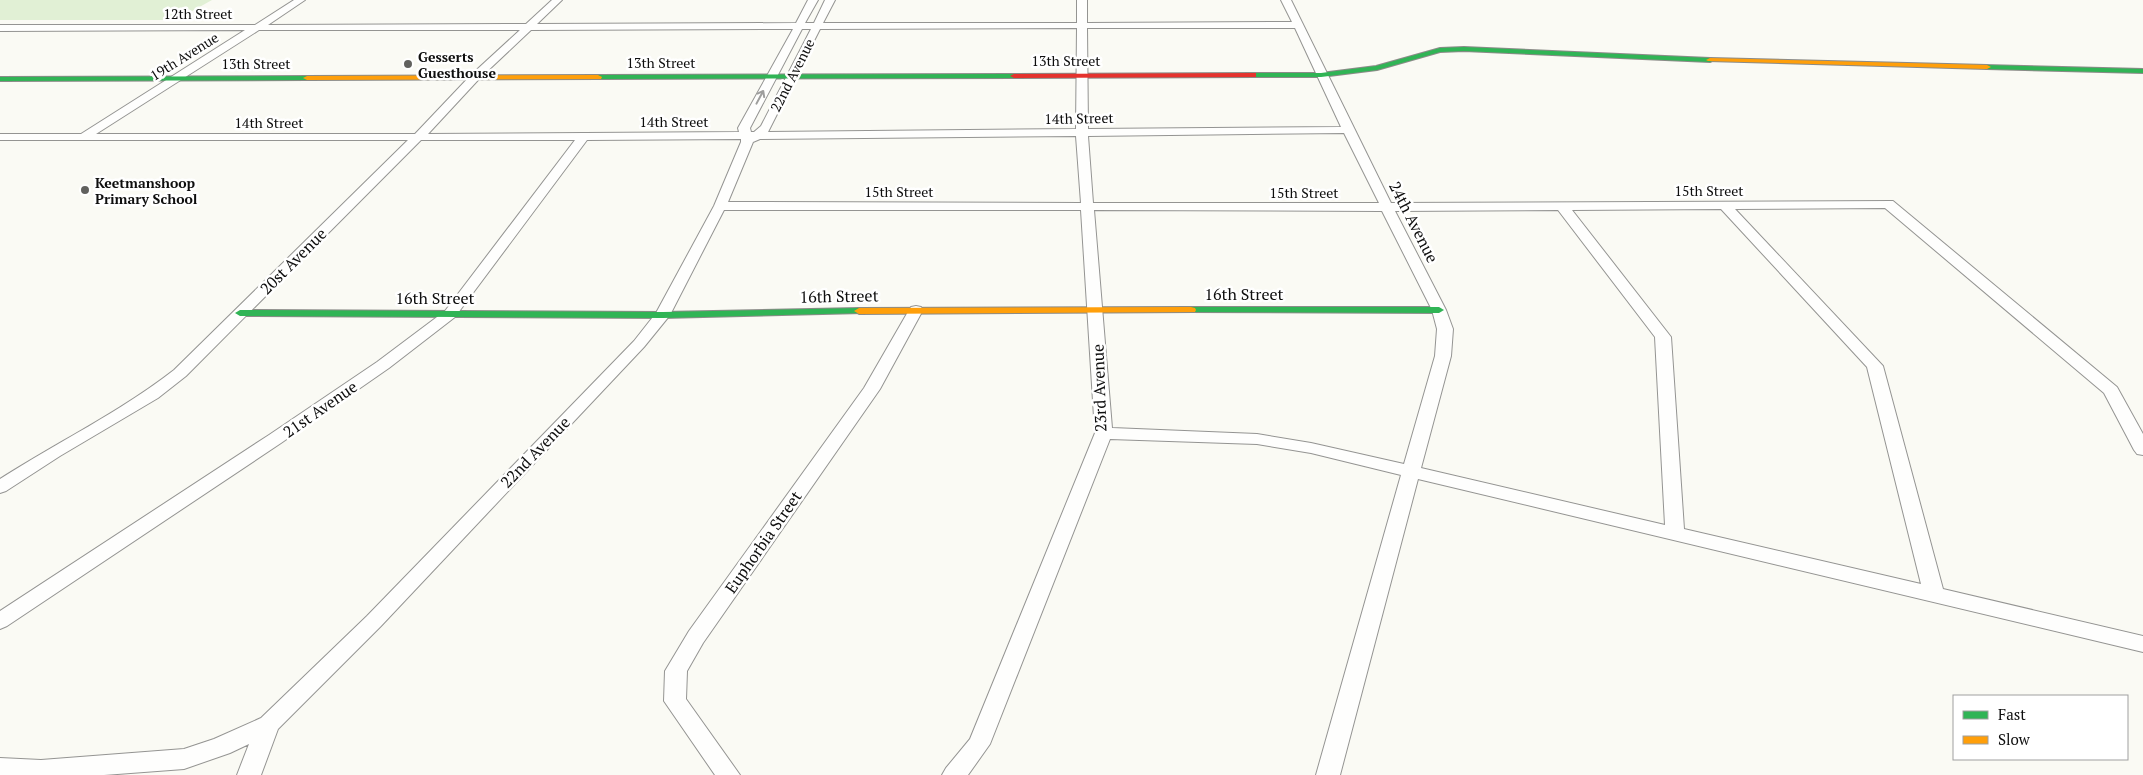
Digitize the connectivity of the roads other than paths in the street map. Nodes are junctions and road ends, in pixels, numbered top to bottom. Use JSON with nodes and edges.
{"nodes":[{"id":1,"x":300,"y":0,"type":"edge"},
{"id":2,"x":557,"y":0,"type":"edge"},
{"id":3,"x":812,"y":0,"type":"edge"},
{"id":4,"x":830,"y":0,"type":"edge"},
{"id":5,"x":1082,"y":0,"type":"edge"},
{"id":6,"x":1286,"y":0,"type":"edge"},
{"id":7,"x":1297,"y":25,"type":"junction"},
{"id":8,"x":257,"y":26,"type":"junction"},
{"id":9,"x":530,"y":26,"type":"junction"},
{"id":10,"x":799,"y":26,"type":"junction"},
{"id":11,"x":817,"y":26,"type":"junction"},
{"id":12,"x":1083,"y":26,"type":"junction"},
{"id":13,"x":0,"y":28,"type":"edge"},
{"id":14,"x":2143,"y":71,"type":"edge"},
{"id":15,"x":1083,"y":75,"type":"junction"},
{"id":16,"x":1322,"y":75,"type":"junction"},
{"id":17,"x":771,"y":76,"type":"junction"},
{"id":18,"x":475,"y":77,"type":"junction"},
{"id":19,"x":791,"y":77,"type":"junction"},
{"id":20,"x":0,"y":79,"type":"edge"},
{"id":21,"x":175,"y":79,"type":"junction"},
{"id":22,"x":1348,"y":130,"type":"junction"},
{"id":23,"x":1082,"y":134,"type":"junction"},
{"id":24,"x":419,"y":136,"type":"junction"},
{"id":25,"x":0,"y":137,"type":"edge"},
{"id":26,"x":83,"y":137,"type":"junction"},
{"id":27,"x":584,"y":137,"type":"junction"},
{"id":28,"x":750,"y":138,"type":"junction"},
{"id":29,"x":1724,"y":205,"type":"junction"},
{"id":30,"x":720,"y":206,"type":"junction"},
{"id":31,"x":1088,"y":206,"type":"junction"},
{"id":32,"x":1562,"y":206,"type":"junction"},
{"id":33,"x":1388,"y":207,"type":"junction"},
{"id":34,"x":916,"y":310,"type":"junction"},
{"id":35,"x":1095,"y":310,"type":"junction"},
{"id":36,"x":1439,"y":310,"type":"junction"},
{"id":37,"x":240,"y":313,"type":"junction"},
{"id":38,"x":450,"y":314,"type":"junction"},
{"id":39,"x":662,"y":315,"type":"junction"},
{"id":40,"x":1104,"y":433,"type":"junction"},
{"id":41,"x":2143,"y":450,"type":"edge"},
{"id":42,"x":1412,"y":472,"type":"junction"},
{"id":43,"x":0,"y":487,"type":"edge"},
{"id":44,"x":1675,"y":534,"type":"junction"},
{"id":45,"x":1934,"y":595,"type":"junction"},
{"id":46,"x":0,"y":621,"type":"edge"},
{"id":47,"x":2143,"y":644,"type":"edge"},
{"id":48,"x":270,"y":724,"type":"junction"},
{"id":49,"x":0,"y":768,"type":"edge"},
{"id":50,"x":249,"y":775,"type":"edge"},
{"id":51,"x":728,"y":775,"type":"edge"},
{"id":52,"x":954,"y":775,"type":"edge"},
{"id":53,"x":1328,"y":775,"type":"edge"}],
"edges":[{"from":1,"to":8,"type":"street","name":"19th Avenue"},
{"from":2,"to":9,"type":"street","name":"20st Avenue"},
{"from":3,"to":10,"type":"street","name":"22nd Avenue"},
{"from":4,"to":11,"type":"street","name":"22nd Avenue"},
{"from":5,"to":12,"type":"street","name":"23rd Avenue"},
{"from":6,"to":7,"type":"street","name":"24th Avenue"},
{"from":7,"to":12,"type":"street","name":"12th Street"},
{"from":7,"to":16,"type":"street","name":"24th Avenue"},
{"from":8,"to":9,"type":"street","name":"12th Street"},
{"from":8,"to":13,"type":"street","name":"12th Street"},
{"from":8,"to":21,"type":"street","name":"19th Avenue"},
{"from":9,"to":10,"type":"street","name":"12th Street"},
{"from":9,"to":18,"type":"street","name":"20st Avenue"},
{"from":10,"to":11,"type":"street","name":"12th Street"},
{"from":10,"to":17,"type":"street","name":"22nd Avenue"},
{"from":11,"to":12,"type":"street","name":"12th Street"},
{"from":11,"to":19,"type":"street","name":"22nd Avenue"},
{"from":12,"to":15,"type":"street","name":"23rd Avenue"},
{"from":14,"to":16,"type":"street","name":"13th Street"},
{"from":15,"to":16,"type":"street","name":"13th Street"},
{"from":15,"to":19,"type":"street","name":"13th Street"},
{"from":15,"to":23,"type":"street","name":"23rd Avenue"},
{"from":16,"to":22,"type":"street","name":"24th Avenue"},
{"from":17,"to":18,"type":"street","name":"13th Street"},
{"from":17,"to":19,"type":"street","name":"13th Street"},
{"from":28,"to":17,"type":"street","name":"22nd Avenue","one_way":true},
{"from":18,"to":21,"type":"street","name":"13th Street"},
{"from":18,"to":24,"type":"street","name":"20st Avenue"},
{"from":19,"to":28,"type":"street","name":"22nd Avenue"},
{"from":20,"to":21,"type":"street","name":"13th Street"},
{"from":21,"to":26,"type":"street","name":"19th Avenue"},
{"from":22,"to":23,"type":"street","name":"14th Street"},
{"from":22,"to":33,"type":"street","name":"24th Avenue"},
{"from":23,"to":28,"type":"street","name":"14th Street"},
{"from":23,"to":31,"type":"street","name":"23rd Avenue"},
{"from":24,"to":26,"type":"street","name":"14th Street"},
{"from":24,"to":27,"type":"street","name":"14th Street"},
{"from":24,"to":37,"type":"street","name":"20st Avenue"},
{"from":25,"to":26,"type":"street","name":"14th Street"},
{"from":27,"to":28,"type":"street","name":"14th Street"},
{"from":27,"to":38,"type":"street","name":"21st Avenue"},
{"from":28,"to":30,"type":"street","name":"22nd Avenue"},
{"from":29,"to":32,"type":"street","name":"15th Street"},
{"from":29,"to":41,"type":"street","name":"15th Street"},
{"from":29,"to":45,"type":"street"},
{"from":30,"to":31,"type":"street","name":"15th Street"},
{"from":30,"to":39,"type":"street","name":"22nd Avenue"},
{"from":31,"to":33,"type":"street","name":"15th Street"},
{"from":31,"to":35,"type":"street","name":"23rd Avenue"},
{"from":32,"to":33,"type":"street","name":"15th Street"},
{"from":32,"to":44,"type":"street"},
{"from":33,"to":36,"type":"street","name":"24th Avenue"},
{"from":34,"to":35,"type":"street","name":"16th Street"},
{"from":34,"to":39,"type":"street","name":"16th Street"},
{"from":34,"to":51,"type":"street","name":"Euphorbia Street"},
{"from":35,"to":36,"type":"street","name":"16th Street"},
{"from":35,"to":40,"type":"street","name":"23rd Avenue"},
{"from":36,"to":42,"type":"street","name":"24th Avenue"},
{"from":37,"to":38,"type":"street","name":"16th Street"},
{"from":37,"to":43,"type":"street","name":"20st Avenue"},
{"from":38,"to":39,"type":"street","name":"16th Street"},
{"from":38,"to":46,"type":"street","name":"21st Avenue"},
{"from":39,"to":48,"type":"street","name":"22nd Avenue"},
{"from":40,"to":42,"type":"street"},
{"from":40,"to":52,"type":"street","name":"23rd Avenue"},
{"from":42,"to":44,"type":"street"},
{"from":42,"to":53,"type":"street","name":"24th Avenue"},
{"from":44,"to":45,"type":"street"},
{"from":45,"to":47,"type":"street"},
{"from":48,"to":49,"type":"street"},
{"from":48,"to":50,"type":"street"}]}
